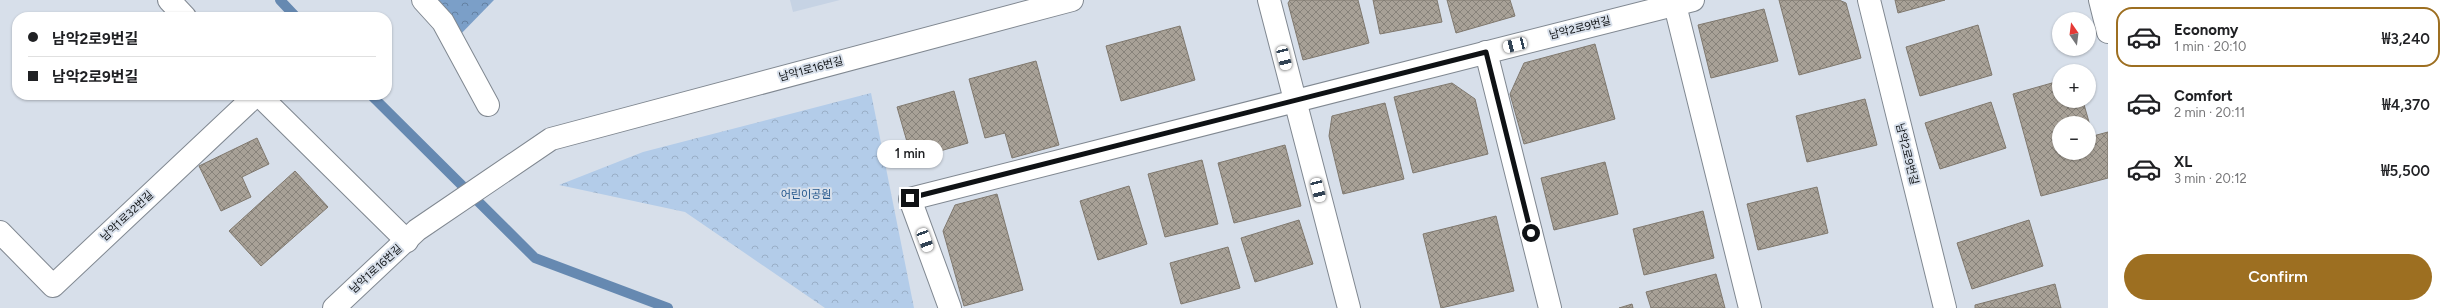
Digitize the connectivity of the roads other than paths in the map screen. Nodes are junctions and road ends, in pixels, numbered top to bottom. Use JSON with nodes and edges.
{"nodes":[{"id":1,"x":168,"y":0,"type":"edge"},
{"id":2,"x":423,"y":0,"type":"edge"},
{"id":3,"x":1072,"y":0,"type":"edge"},
{"id":4,"x":1269,"y":0,"type":"edge"},
{"id":5,"x":1869,"y":0,"type":"edge"},
{"id":6,"x":2100,"y":0,"type":"edge"},
{"id":7,"x":1684,"y":2,"type":"edge"},
{"id":8,"x":180,"y":12,"type":"edge"},
{"id":9,"x":2108,"y":32,"type":"edge"},
{"id":10,"x":1486,"y":52,"type":"junction"},
{"id":11,"x":251,"y":100,"type":"edge"},
{"id":12,"x":265,"y":100,"type":"edge"},
{"id":13,"x":1295,"y":101,"type":"junction"},
{"id":14,"x":488,"y":105,"type":"dead end"},
{"id":15,"x":0,"y":232,"type":"edge"},
{"id":16,"x":412,"y":235,"type":"junction"},
{"id":17,"x":334,"y":308,"type":"edge"},
{"id":18,"x":950,"y":308,"type":"edge"},
{"id":19,"x":1349,"y":308,"type":"edge"},
{"id":20,"x":1550,"y":308,"type":"edge"},
{"id":21,"x":1750,"y":308,"type":"edge"},
{"id":22,"x":1945,"y":308,"type":"edge"}],
"edges":[{"from":1,"to":8,"type":"street"},
{"from":2,"to":14,"type":"street"},
{"from":3,"to":16,"type":"street","name":"남악1로16번길"},
{"from":4,"to":13,"type":"street"},
{"from":5,"to":22,"type":"street","name":"남악2로9번길"},
{"from":6,"to":9,"type":"street"},
{"from":7,"to":10,"type":"street","name":"남악2로9번길"},
{"from":7,"to":21,"type":"street","name":"남악2로9번길"},
{"from":10,"to":13,"type":"street","name":"남악2로9번길"},
{"from":10,"to":20,"type":"street"},
{"from":11,"to":15,"type":"street","name":"남악1로32번길"},
{"from":12,"to":16,"type":"street"},
{"from":13,"to":18,"type":"street","name":"남악2로9번길"},
{"from":13,"to":19,"type":"street"},
{"from":16,"to":17,"type":"street","name":"남악1로16번길"}]}
